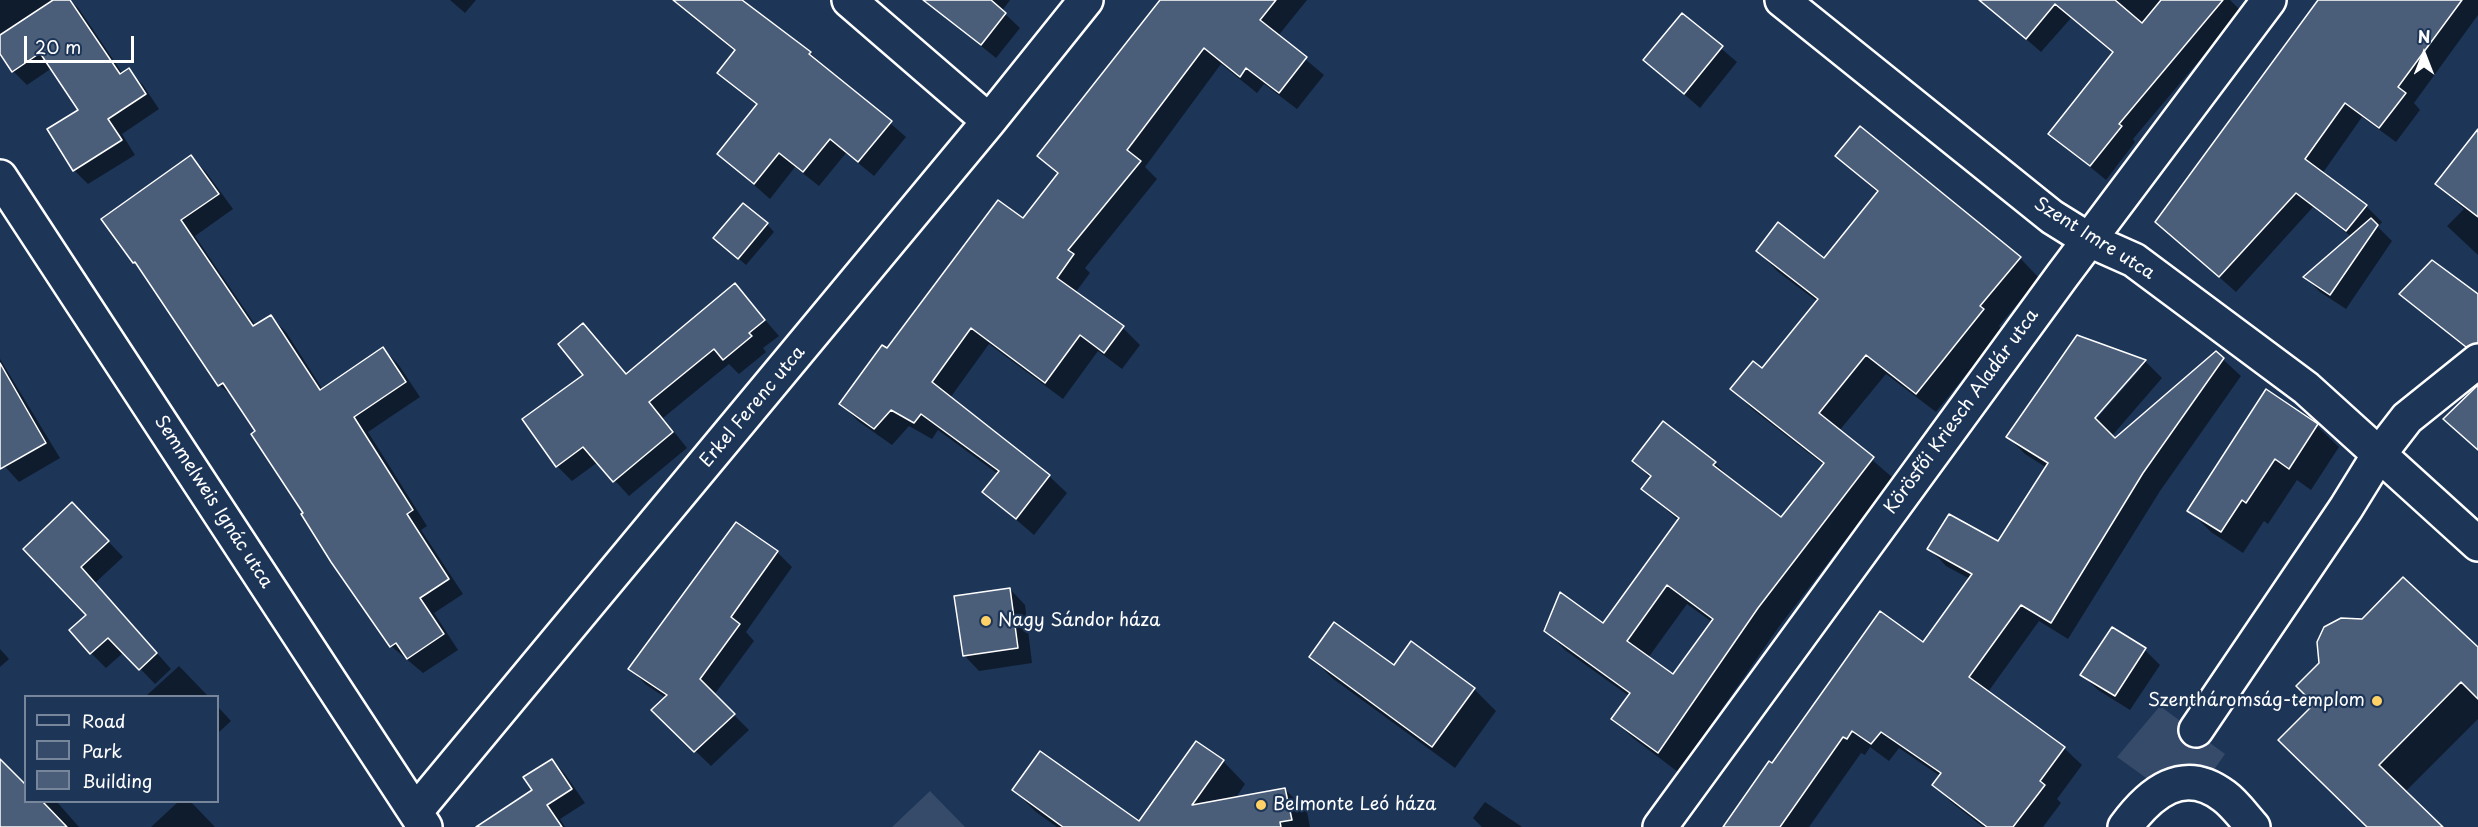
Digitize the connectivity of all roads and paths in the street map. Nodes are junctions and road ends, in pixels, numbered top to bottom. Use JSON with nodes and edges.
{"nodes":[{"id":1,"x":849,"y":0,"type":"edge"},
{"id":2,"x":1086,"y":0,"type":"edge"},
{"id":3,"x":1782,"y":0,"type":"edge"},
{"id":4,"x":2269,"y":0,"type":"edge"},
{"id":5,"x":989,"y":121,"type":"junction"},
{"id":6,"x":1,"y":182,"type":"edge"},
{"id":7,"x":2089,"y":240,"type":"junction"},
{"id":8,"x":2478,"y":361,"type":"edge"},
{"id":9,"x":2380,"y":453,"type":"junction"},
{"id":10,"x":2478,"y":544,"type":"edge"},
{"id":11,"x":2196,"y":730,"type":"dead end"},
{"id":12,"x":421,"y":819,"type":"edge"},
{"id":13,"x":1660,"y":827,"type":"edge"},
{"id":14,"x":2126,"y":827,"type":"edge"},
{"id":15,"x":2253,"y":827,"type":"edge"}],
"edges":[{"from":1,"to":5,"type":"street"},
{"from":2,"to":5,"type":"street","name":"Erkel Ferenc utca"},
{"from":3,"to":7,"type":"street","name":"Szent Imre utca"},
{"from":4,"to":7,"type":"street","name":"Körösfői Kriesch Aladár utca"},
{"from":5,"to":12,"type":"street","name":"Erkel Ferenc utca"},
{"from":6,"to":12,"type":"street","name":"Semmelweis Ignác utca"},
{"from":7,"to":9,"type":"street","name":"Szent Imre utca"},
{"from":7,"to":13,"type":"street","name":"Körösfői Kriesch Aladár utca"},
{"from":8,"to":9,"type":"street"},
{"from":9,"to":10,"type":"street","name":"Szent Imre utca"},
{"from":9,"to":11,"type":"street"},
{"from":14,"to":15,"type":"street"}]}
